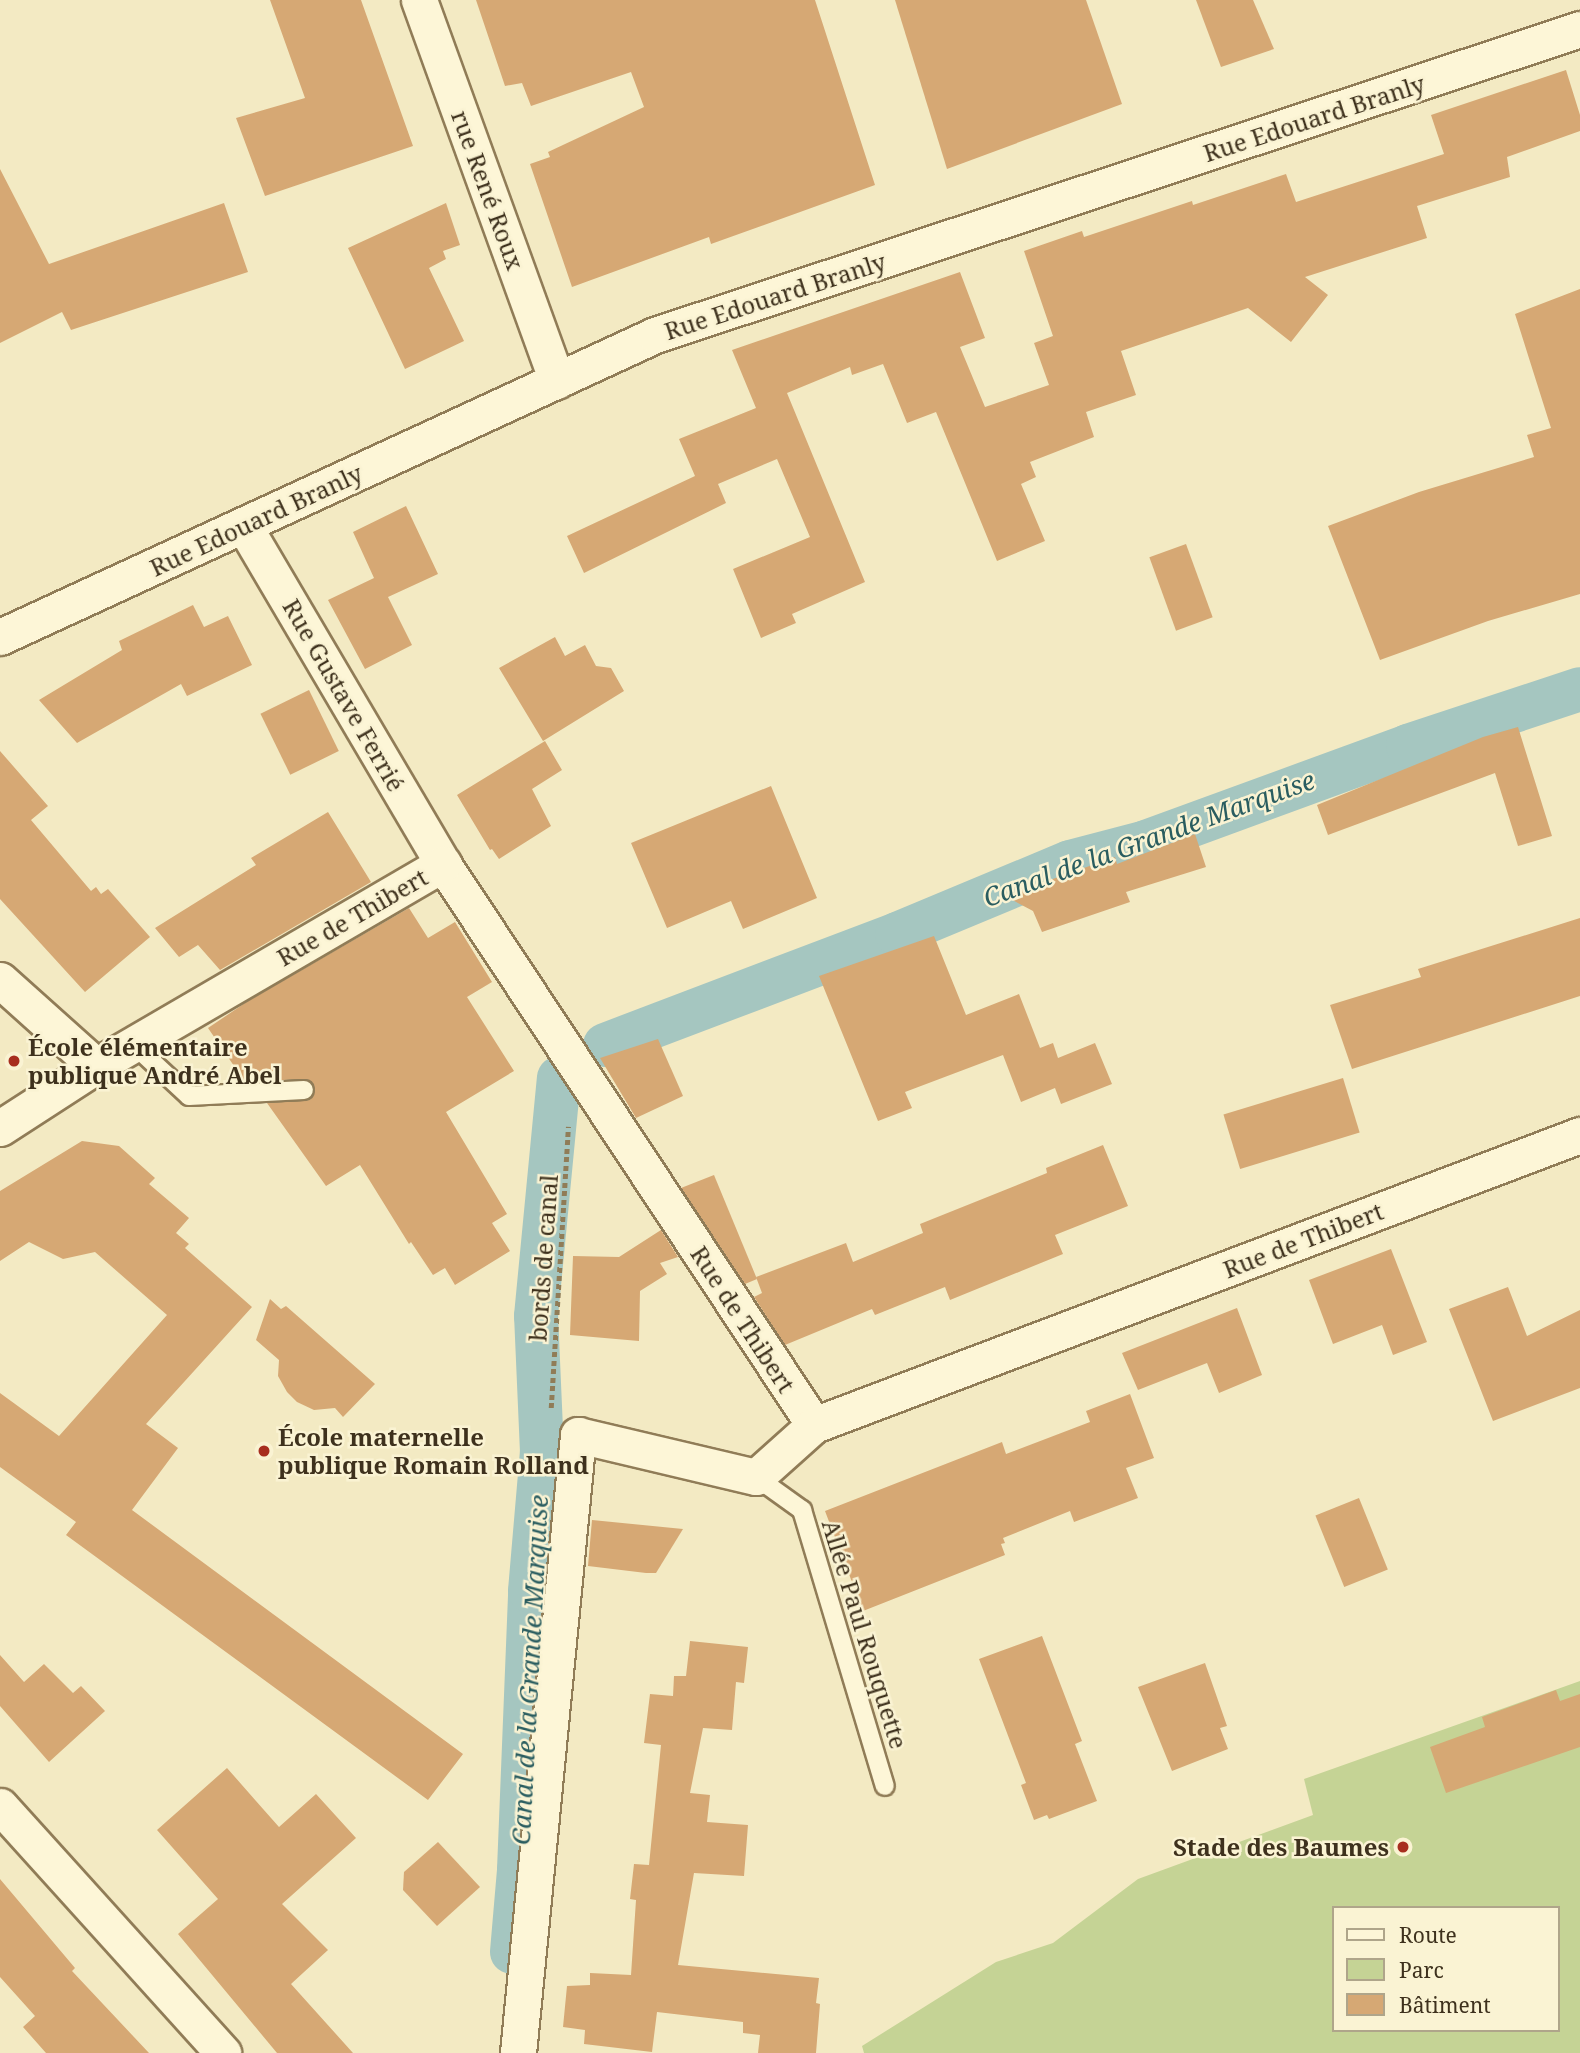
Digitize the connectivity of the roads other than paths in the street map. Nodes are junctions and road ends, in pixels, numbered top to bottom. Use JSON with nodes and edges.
{"nodes":[{"id":1,"x":419,"y":0,"type":"edge"},
{"id":2,"x":1580,"y":29,"type":"edge"},
{"id":3,"x":557,"y":381,"type":"junction"},
{"id":4,"x":244,"y":526,"type":"junction"},
{"id":5,"x":0,"y":636,"type":"edge"},
{"id":6,"x":443,"y":864,"type":"junction"},
{"id":7,"x":0,"y":980,"type":"edge"},
{"id":8,"x":133,"y":1044,"type":"junction"},
{"id":9,"x":96,"y":1066,"type":"junction"},
{"id":10,"x":304,"y":1090,"type":"dead end"},
{"id":11,"x":0,"y":1128,"type":"edge"},
{"id":12,"x":1580,"y":1135,"type":"edge"},
{"id":13,"x":814,"y":1425,"type":"junction"},
{"id":14,"x":756,"y":1477,"type":"junction"},
{"id":15,"x":884,"y":1786,"type":"dead end"},
{"id":16,"x":0,"y":1806,"type":"edge"},
{"id":17,"x":223,"y":2053,"type":"edge"},
{"id":18,"x":517,"y":2053,"type":"edge"}],
"edges":[{"from":1,"to":3,"type":"street","name":"rue René Roux"},
{"from":2,"to":3,"type":"street","name":"Rue Edouard Branly"},
{"from":3,"to":4,"type":"street","name":"Rue Edouard Branly"},
{"from":4,"to":5,"type":"street","name":"Rue Edouard Branly"},
{"from":4,"to":6,"type":"street","name":"Rue Gustave Ferrié"},
{"from":6,"to":8,"type":"street","name":"Rue de Thibert"},
{"from":6,"to":13,"type":"street","name":"Rue de Thibert"},
{"from":7,"to":9,"type":"street"},
{"from":8,"to":9,"type":"street","name":"Rue de Thibert"},
{"from":8,"to":10,"type":"lane"},
{"from":9,"to":11,"type":"street","name":"Rue de Thibert"},
{"from":12,"to":13,"type":"street","name":"Rue de Thibert"},
{"from":13,"to":14,"type":"street"},
{"from":14,"to":15,"type":"lane","name":"Allée Paul Rouquette"},
{"from":14,"to":18,"type":"street"},
{"from":16,"to":17,"type":"street"}]}
